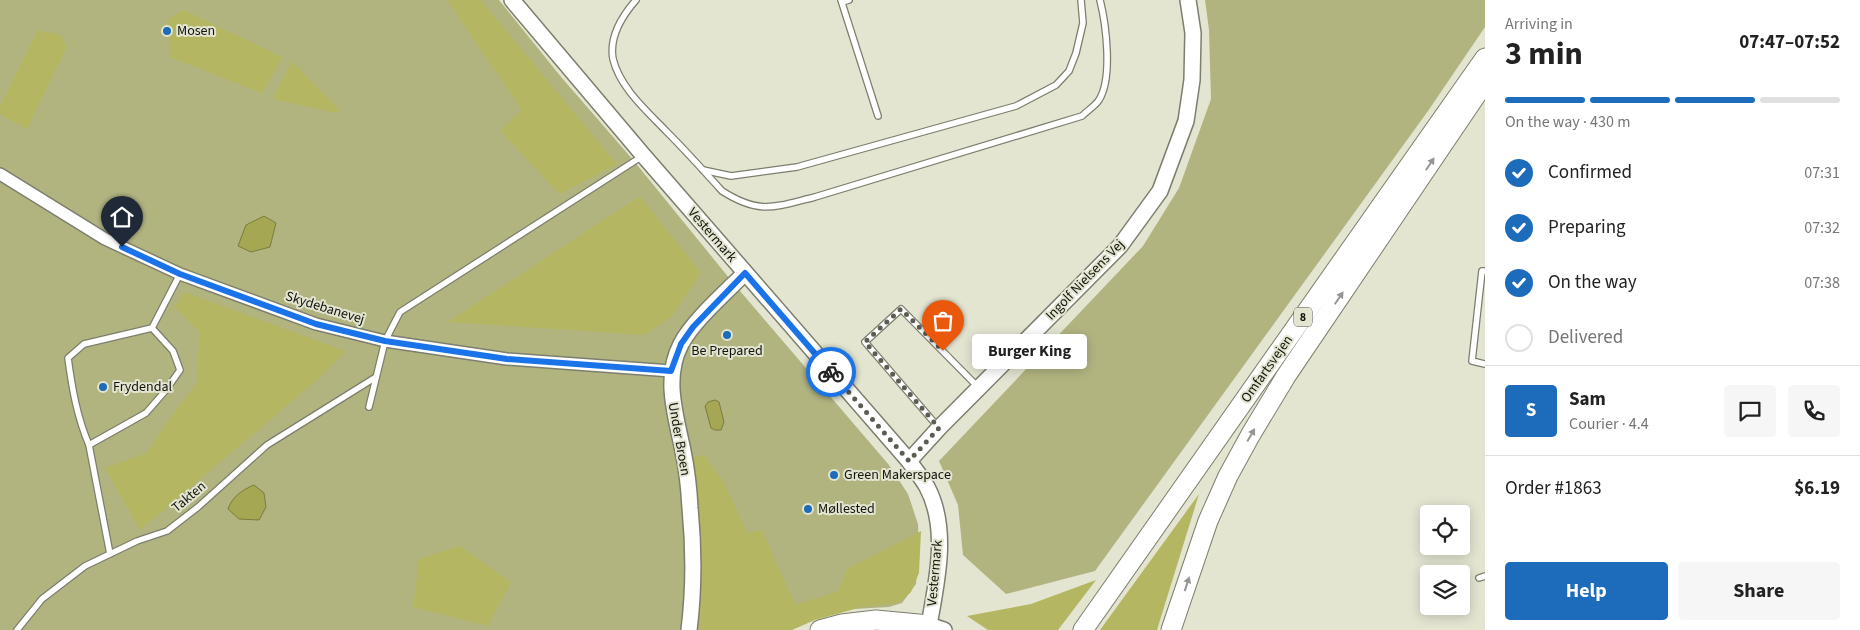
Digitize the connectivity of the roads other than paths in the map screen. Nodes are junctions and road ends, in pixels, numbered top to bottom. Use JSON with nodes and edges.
{"nodes":[{"id":1,"x":512,"y":0,"type":"edge"},
{"id":2,"x":636,"y":0,"type":"edge"},
{"id":3,"x":849,"y":0,"type":"edge"},
{"id":4,"x":1081,"y":0,"type":"edge"},
{"id":5,"x":1100,"y":0,"type":"edge"},
{"id":6,"x":1188,"y":0,"type":"edge"},
{"id":7,"x":841,"y":1,"type":"edge"},
{"id":8,"x":1485,"y":58,"type":"edge"},
{"id":9,"x":1485,"y":82,"type":"edge"},
{"id":10,"x":878,"y":116,"type":"dead end"},
{"id":11,"x":643,"y":155,"type":"junction"},
{"id":12,"x":703,"y":170,"type":"junction"},
{"id":13,"x":0,"y":174,"type":"edge"},
{"id":14,"x":1485,"y":271,"type":"edge"},
{"id":15,"x":745,"y":273,"type":"junction"},
{"id":16,"x":180,"y":274,"type":"junction"},
{"id":17,"x":152,"y":328,"type":"junction"},
{"id":18,"x":385,"y":341,"type":"junction"},
{"id":19,"x":1485,"y":364,"type":"edge"},
{"id":20,"x":671,"y":371,"type":"junction"},
{"id":21,"x":376,"y":377,"type":"junction"},
{"id":22,"x":980,"y":388,"type":"junction"},
{"id":23,"x":369,"y":408,"type":"dead end"},
{"id":24,"x":939,"y":428,"type":"junction"},
{"id":25,"x":89,"y":445,"type":"junction"},
{"id":26,"x":909,"y":461,"type":"junction"},
{"id":27,"x":110,"y":554,"type":"junction"},
{"id":28,"x":1122,"y":575,"type":"junction"},
{"id":29,"x":937,"y":628,"type":"edge"},
{"id":30,"x":17,"y":630,"type":"edge"},
{"id":31,"x":689,"y":630,"type":"edge"},
{"id":32,"x":820,"y":630,"type":"edge"},
{"id":33,"x":1074,"y":630,"type":"edge"},
{"id":34,"x":1083,"y":630,"type":"edge"},
{"id":35,"x":1171,"y":630,"type":"edge"}],
"edges":[{"from":1,"to":11,"type":"street","name":"Vestermark"},
{"from":2,"to":12,"type":"lane"},
{"from":3,"to":7,"type":"lane"},
{"from":4,"to":12,"type":"lane"},
{"from":5,"to":12,"type":"lane"},
{"from":6,"to":22,"type":"street","name":"Ingolf Nielsens Vej"},
{"from":7,"to":10,"type":"lane"},
{"from":8,"to":28,"type":"highway","name":"Omfartsvejen","number":"8"},
{"from":35,"to":9,"type":"highway","one_way":true},
{"from":11,"to":15,"type":"street","name":"Vestermark"},
{"from":11,"to":18,"type":"lane"},
{"from":13,"to":16,"type":"street","name":"Skydebanevej"},
{"from":14,"to":19,"type":"lane"},
{"from":15,"to":20,"type":"street","name":"Under Broen"},
{"from":15,"to":26,"type":"street","name":"Vestermark"},
{"from":16,"to":17,"type":"lane"},
{"from":16,"to":18,"type":"street","name":"Skydebanevej"},
{"from":17,"to":25,"type":"lane"},
{"from":17,"to":25,"type":"lane"},
{"from":18,"to":20,"type":"street","name":"Skydebanevej"},
{"from":18,"to":21,"type":"lane"},
{"from":20,"to":31,"type":"street","name":"Under Broen"},
{"from":21,"to":23,"type":"lane"},
{"from":21,"to":27,"type":"lane","name":"Takten"},
{"from":22,"to":24,"type":"street","name":"Ingolf Nielsens Vej"},
{"from":22,"to":24,"type":"lane"},
{"from":24,"to":26,"type":"street","name":"Ingolf Nielsens Vej"},
{"from":25,"to":27,"type":"lane"},
{"from":26,"to":29,"type":"street","name":"Vestermark"},
{"from":27,"to":30,"type":"lane","name":"Takten"},
{"from":28,"to":33,"type":"highway"},
{"from":28,"to":34,"type":"highway","name":"Omfartsvejen","number":"8"},
{"from":29,"to":32,"type":"highway"}]}
